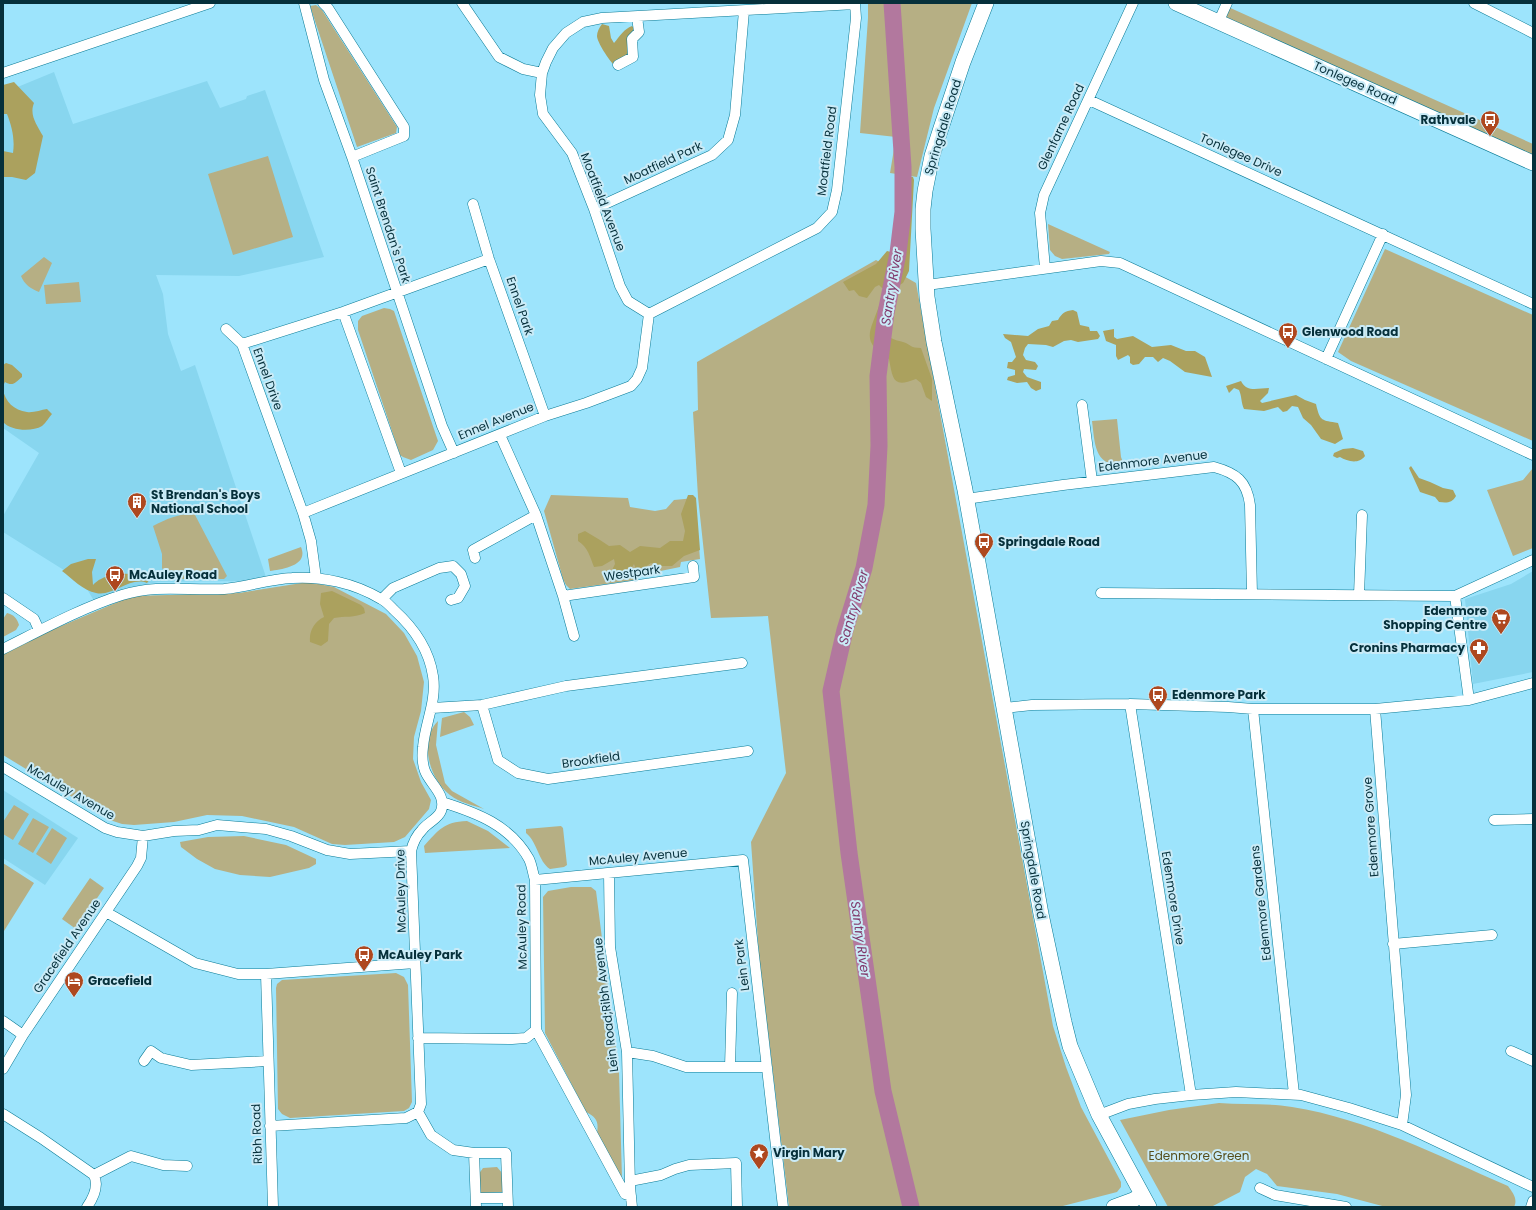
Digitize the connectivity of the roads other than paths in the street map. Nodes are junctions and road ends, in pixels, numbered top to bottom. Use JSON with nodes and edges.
{"nodes":[{"id":1,"x":210,"y":3,"type":"edge"},
{"id":2,"x":304,"y":3,"type":"edge"},
{"id":3,"x":323,"y":3,"type":"edge"},
{"id":4,"x":462,"y":3,"type":"edge"},
{"id":5,"x":986,"y":3,"type":"edge"},
{"id":6,"x":1133,"y":3,"type":"edge"},
{"id":7,"x":1176,"y":3,"type":"edge"},
{"id":8,"x":1227,"y":3,"type":"edge"},
{"id":9,"x":1474,"y":3,"type":"edge"},
{"id":10,"x":855,"y":4,"type":"edge"},
{"id":11,"x":744,"y":10,"type":"junction"},
{"id":12,"x":637,"y":17,"type":"junction"},
{"id":13,"x":1218,"y":23,"type":"junction"},
{"id":14,"x":1533,"y":33,"type":"edge"},
{"id":15,"x":618,"y":65,"type":"dead end"},
{"id":16,"x":542,"y":73,"type":"junction"},
{"id":17,"x":3,"y":74,"type":"edge"},
{"id":18,"x":1089,"y":100,"type":"junction"},
{"id":19,"x":352,"y":157,"type":"junction"},
{"id":20,"x":1533,"y":163,"type":"edge"},
{"id":21,"x":473,"y":204,"type":"dead end"},
{"id":22,"x":594,"y":209,"type":"junction"},
{"id":23,"x":1383,"y":234,"type":"junction"},
{"id":24,"x":489,"y":258,"type":"junction"},
{"id":25,"x":1045,"y":268,"type":"junction"},
{"id":26,"x":927,"y":285,"type":"junction"},
{"id":27,"x":396,"y":292,"type":"junction"},
{"id":28,"x":1533,"y":304,"type":"edge"},
{"id":29,"x":343,"y":312,"type":"junction"},
{"id":30,"x":649,"y":314,"type":"junction"},
{"id":31,"x":226,"y":329,"type":"dead end"},
{"id":32,"x":242,"y":344,"type":"junction"},
{"id":33,"x":1326,"y":359,"type":"junction"},
{"id":34,"x":1082,"y":405,"type":"dead end"},
{"id":35,"x":545,"y":416,"type":"junction"},
{"id":36,"x":500,"y":435,"type":"junction"},
{"id":37,"x":454,"y":452,"type":"junction"},
{"id":38,"x":1533,"y":455,"type":"edge"},
{"id":39,"x":401,"y":473,"type":"junction"},
{"id":40,"x":1092,"y":481,"type":"junction"},
{"id":41,"x":966,"y":499,"type":"junction"},
{"id":42,"x":303,"y":513,"type":"junction"},
{"id":43,"x":536,"y":515,"type":"junction"},
{"id":44,"x":1362,"y":515,"type":"dead end"},
{"id":45,"x":475,"y":558,"type":"dead end"},
{"id":46,"x":1533,"y":560,"type":"edge"},
{"id":47,"x":693,"y":566,"type":"dead end"},
{"id":48,"x":316,"y":578,"type":"junction"},
{"id":49,"x":1101,"y":593,"type":"dead end"},
{"id":50,"x":1252,"y":594,"type":"junction"},
{"id":51,"x":1359,"y":595,"type":"junction"},
{"id":52,"x":563,"y":596,"type":"junction"},
{"id":53,"x":1455,"y":596,"type":"junction"},
{"id":54,"x":3,"y":598,"type":"edge"},
{"id":55,"x":382,"y":599,"type":"junction"},
{"id":56,"x":451,"y":600,"type":"dead end"},
{"id":57,"x":39,"y":630,"type":"junction"},
{"id":58,"x":574,"y":636,"type":"dead end"},
{"id":59,"x":3,"y":649,"type":"edge"},
{"id":60,"x":742,"y":663,"type":"dead end"},
{"id":61,"x":1533,"y":683,"type":"edge"},
{"id":62,"x":1469,"y":700,"type":"junction"},
{"id":63,"x":1130,"y":704,"type":"junction"},
{"id":64,"x":482,"y":705,"type":"junction"},
{"id":65,"x":432,"y":708,"type":"junction"},
{"id":66,"x":1005,"y":708,"type":"junction"},
{"id":67,"x":1254,"y":709,"type":"junction"},
{"id":68,"x":1375,"y":709,"type":"junction"},
{"id":69,"x":748,"y":751,"type":"dead end"},
{"id":70,"x":3,"y":767,"type":"edge"},
{"id":71,"x":442,"y":802,"type":"junction"},
{"id":72,"x":1533,"y":819,"type":"edge"},
{"id":73,"x":1494,"y":820,"type":"dead end"},
{"id":74,"x":142,"y":836,"type":"junction"},
{"id":75,"x":411,"y":851,"type":"junction"},
{"id":76,"x":743,"y":860,"type":"joint"},
{"id":77,"x":609,"y":872,"type":"junction"},
{"id":78,"x":535,"y":880,"type":"junction"},
{"id":79,"x":106,"y":912,"type":"junction"},
{"id":80,"x":1492,"y":935,"type":"dead end"},
{"id":81,"x":1393,"y":944,"type":"junction"},
{"id":82,"x":415,"y":963,"type":"junction"},
{"id":83,"x":266,"y":974,"type":"junction"},
{"id":84,"x":732,"y":993,"type":"dead end"},
{"id":85,"x":3,"y":1021,"type":"edge"},
{"id":86,"x":536,"y":1030,"type":"junction"},
{"id":87,"x":23,"y":1035,"type":"junction"},
{"id":88,"x":418,"y":1038,"type":"junction"},
{"id":89,"x":1512,"y":1051,"type":"dead end"},
{"id":90,"x":627,"y":1052,"type":"junction"},
{"id":91,"x":268,"y":1060,"type":"junction"},
{"id":92,"x":144,"y":1061,"type":"dead end"},
{"id":93,"x":1533,"y":1061,"type":"edge"},
{"id":94,"x":730,"y":1067,"type":"junction"},
{"id":95,"x":767,"y":1067,"type":"junction"},
{"id":96,"x":3,"y":1069,"type":"edge"},
{"id":97,"x":1294,"y":1094,"type":"junction"},
{"id":98,"x":1191,"y":1095,"type":"junction"},
{"id":99,"x":418,"y":1112,"type":"junction"},
{"id":100,"x":3,"y":1114,"type":"edge"},
{"id":101,"x":1099,"y":1115,"type":"junction"},
{"id":102,"x":1402,"y":1125,"type":"junction"},
{"id":103,"x":270,"y":1126,"type":"junction"},
{"id":104,"x":474,"y":1153,"type":"junction"},
{"id":105,"x":187,"y":1166,"type":"dead end"},
{"id":106,"x":94,"y":1175,"type":"junction"},
{"id":107,"x":630,"y":1180,"type":"junction"},
{"id":108,"x":1533,"y":1187,"type":"edge"},
{"id":109,"x":1260,"y":1188,"type":"dead end"},
{"id":110,"x":631,"y":1196,"type":"junction"},
{"id":111,"x":1145,"y":1201,"type":"edge"},
{"id":112,"x":507,"y":1202,"type":"edge"},
{"id":113,"x":1533,"y":1202,"type":"edge"},
{"id":114,"x":476,"y":1203,"type":"edge"},
{"id":115,"x":88,"y":1207,"type":"edge"},
{"id":116,"x":273,"y":1207,"type":"edge"},
{"id":117,"x":632,"y":1207,"type":"edge"},
{"id":118,"x":737,"y":1207,"type":"edge"},
{"id":119,"x":783,"y":1207,"type":"edge"},
{"id":120,"x":1114,"y":1207,"type":"edge"},
{"id":121,"x":1346,"y":1207,"type":"edge"},
{"id":122,"x":1531,"y":1207,"type":"edge"}],
"edges":[{"from":1,"to":17,"type":"street"},
{"from":2,"to":19,"type":"street","name":"Saint Brendan's Park"},
{"from":3,"to":19,"type":"street"},
{"from":4,"to":16,"type":"street"},
{"from":5,"to":26,"type":"street","name":"Springdale Road"},
{"from":6,"to":18,"type":"street","name":"Glenfarne Road"},
{"from":7,"to":13,"type":"street","name":"Tonlegee Road"},
{"from":8,"to":13,"type":"street"},
{"from":9,"to":14,"type":"street"},
{"from":10,"to":11,"type":"street","name":"Moatfield Avenue"},
{"from":10,"to":30,"type":"street","name":"Moatfield Road"},
{"from":11,"to":12,"type":"street","name":"Moatfield Avenue"},
{"from":11,"to":22,"type":"street","name":"Moatfield Park"},
{"from":12,"to":15,"type":"street"},
{"from":12,"to":16,"type":"street","name":"Moatfield Avenue"},
{"from":13,"to":20,"type":"street","name":"Tonlegee Road"},
{"from":16,"to":22,"type":"street","name":"Moatfield Avenue"},
{"from":18,"to":23,"type":"street","name":"Tonlegee Drive"},
{"from":18,"to":25,"type":"street","name":"Glenfarne Road"},
{"from":19,"to":27,"type":"street","name":"Saint Brendan's Park"},
{"from":21,"to":24,"type":"street","name":"Ennel Park"},
{"from":22,"to":30,"type":"street","name":"Moatfield Avenue"},
{"from":23,"to":28,"type":"street","name":"Tonlegee Drive"},
{"from":23,"to":33,"type":"street"},
{"from":24,"to":27,"type":"street","name":"Ennel Drive"},
{"from":24,"to":35,"type":"street","name":"Ennel Park"},
{"from":25,"to":26,"type":"street"},
{"from":25,"to":33,"type":"street"},
{"from":26,"to":41,"type":"street","name":"Springdale Road"},
{"from":27,"to":29,"type":"street","name":"Ennel Drive"},
{"from":27,"to":37,"type":"street","name":"Saint Brendan's Park"},
{"from":29,"to":32,"type":"street","name":"Ennel Drive"},
{"from":29,"to":39,"type":"street"},
{"from":30,"to":35,"type":"street","name":"Ennel Avenue"},
{"from":31,"to":32,"type":"street"},
{"from":32,"to":42,"type":"street","name":"Ennel Drive"},
{"from":33,"to":38,"type":"street"},
{"from":34,"to":40,"type":"street","name":"Edenmore Avenue"},
{"from":35,"to":36,"type":"street","name":"Ennel Avenue"},
{"from":36,"to":37,"type":"street","name":"Ennel Avenue"},
{"from":36,"to":43,"type":"street"},
{"from":37,"to":39,"type":"street","name":"Ennel Avenue"},
{"from":39,"to":42,"type":"street","name":"Ennel Avenue"},
{"from":40,"to":41,"type":"street","name":"Edenmore Avenue"},
{"from":40,"to":50,"type":"street","name":"Edenmore Avenue"},
{"from":41,"to":66,"type":"street","name":"Springdale Road"},
{"from":42,"to":48,"type":"street","name":"Ennel Drive"},
{"from":43,"to":45,"type":"street"},
{"from":43,"to":52,"type":"street"},
{"from":44,"to":51,"type":"street"},
{"from":46,"to":53,"type":"street"},
{"from":47,"to":52,"type":"street","name":"Westpark"},
{"from":48,"to":55,"type":"street"},
{"from":48,"to":57,"type":"street"},
{"from":49,"to":50,"type":"street"},
{"from":50,"to":51,"type":"street"},
{"from":51,"to":53,"type":"street"},
{"from":52,"to":58,"type":"street"},
{"from":53,"to":62,"type":"street"},
{"from":54,"to":57,"type":"street"},
{"from":55,"to":56,"type":"street"},
{"from":55,"to":65,"type":"street"},
{"from":57,"to":59,"type":"street"},
{"from":60,"to":64,"type":"street"},
{"from":61,"to":62,"type":"street"},
{"from":62,"to":68,"type":"street"},
{"from":63,"to":66,"type":"street"},
{"from":63,"to":67,"type":"street"},
{"from":63,"to":98,"type":"street","name":"Edenmore Drive"},
{"from":64,"to":65,"type":"street"},
{"from":64,"to":69,"type":"street","name":"Brookfield"},
{"from":65,"to":71,"type":"street"},
{"from":66,"to":101,"type":"street","name":"Springdale Road"},
{"from":67,"to":68,"type":"street"},
{"from":67,"to":97,"type":"street","name":"Edenmore Gardens"},
{"from":68,"to":81,"type":"street","name":"Edenmore Grove"},
{"from":70,"to":74,"type":"street","name":"McAuley Avenue"},
{"from":71,"to":75,"type":"street","name":"McAuley Drive"},
{"from":71,"to":78,"type":"street","name":"McAuley Road"},
{"from":72,"to":73,"type":"street"},
{"from":74,"to":75,"type":"street","name":"McAuley Avenue"},
{"from":74,"to":79,"type":"street","name":"Gracefield Avenue"},
{"from":75,"to":82,"type":"street","name":"McAuley Drive"},
{"from":76,"to":77,"type":"street","name":"McAuley Avenue"},
{"from":76,"to":95,"type":"street","name":"Lein Park"},
{"from":77,"to":78,"type":"street","name":"McAuley Avenue"},
{"from":77,"to":90,"type":"street","name":"Lein Road;Ribh Avenue"},
{"from":78,"to":86,"type":"street","name":"McAuley Road"},
{"from":79,"to":83,"type":"street"},
{"from":79,"to":87,"type":"street","name":"Gracefield Avenue"},
{"from":80,"to":81,"type":"street"},
{"from":81,"to":102,"type":"street","name":"Edenmore Grove"},
{"from":82,"to":83,"type":"street"},
{"from":82,"to":88,"type":"street","name":"McAuley Drive"},
{"from":83,"to":91,"type":"street","name":"Ribh Road"},
{"from":84,"to":94,"type":"street","name":"Lein Park"},
{"from":85,"to":87,"type":"street"},
{"from":86,"to":88,"type":"street"},
{"from":86,"to":110,"type":"street","name":"McAuley Road"},
{"from":87,"to":96,"type":"street","name":"Gracefield Avenue"},
{"from":88,"to":99,"type":"street","name":"McAuley Drive"},
{"from":89,"to":93,"type":"street"},
{"from":90,"to":94,"type":"street"},
{"from":90,"to":107,"type":"street","name":"Lein Road;Ribh Avenue"},
{"from":91,"to":92,"type":"street"},
{"from":91,"to":103,"type":"street","name":"Ribh Road"},
{"from":94,"to":95,"type":"street"},
{"from":95,"to":119,"type":"street","name":"Lein Park"},
{"from":97,"to":98,"type":"street"},
{"from":97,"to":102,"type":"street"},
{"from":98,"to":101,"type":"street"},
{"from":99,"to":103,"type":"street"},
{"from":99,"to":104,"type":"street"},
{"from":100,"to":106,"type":"street"},
{"from":101,"to":111,"type":"street","name":"Springdale Road"},
{"from":102,"to":108,"type":"street"},
{"from":103,"to":116,"type":"street","name":"Ribh Road"},
{"from":104,"to":112,"type":"street"},
{"from":104,"to":114,"type":"street"},
{"from":105,"to":106,"type":"street"},
{"from":106,"to":115,"type":"street"},
{"from":107,"to":110,"type":"street","name":"Lein Road;Ribh Avenue"},
{"from":107,"to":118,"type":"street"},
{"from":109,"to":121,"type":"street"},
{"from":110,"to":117,"type":"street","name":"Lein Road;Ribh Avenue"},
{"from":111,"to":120,"type":"street"},
{"from":112,"to":114,"type":"street"},
{"from":113,"to":122,"type":"street"}]}
